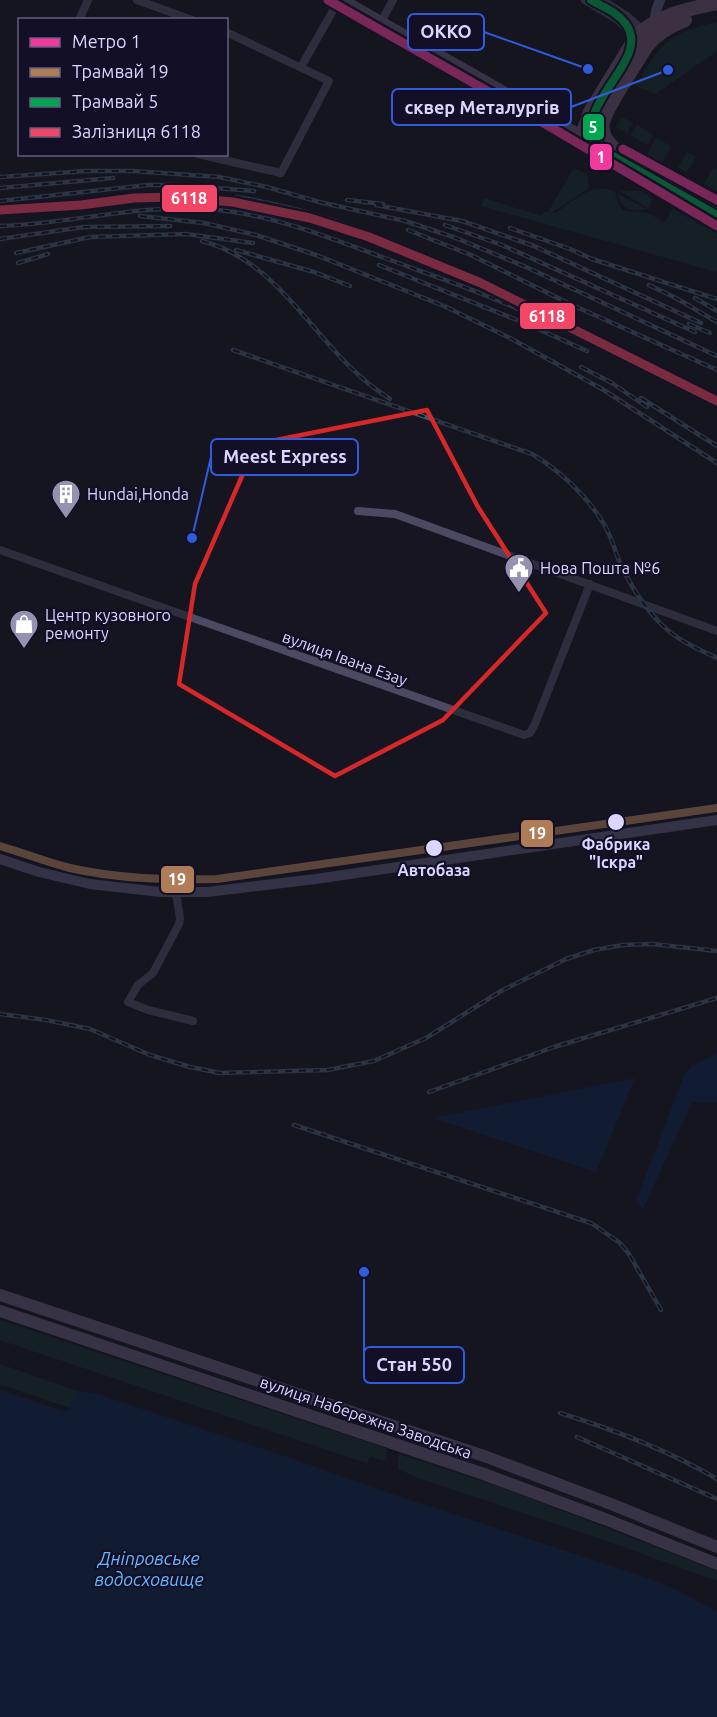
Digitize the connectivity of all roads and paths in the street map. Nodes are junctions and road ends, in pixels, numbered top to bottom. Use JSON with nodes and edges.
{"nodes":[{"id":1,"x":88,"y":0,"type":"edge"},
{"id":2,"x":137,"y":0,"type":"edge"},
{"id":3,"x":340,"y":0,"type":"edge"},
{"id":4,"x":393,"y":0,"type":"edge"},
{"id":5,"x":585,"y":0,"type":"edge"},
{"id":6,"x":602,"y":0,"type":"edge"},
{"id":7,"x":660,"y":0,"type":"edge"},
{"id":8,"x":717,"y":3,"type":"edge"},
{"id":9,"x":717,"y":11,"type":"edge"},
{"id":10,"x":80,"y":18,"type":"edge"},
{"id":11,"x":186,"y":18,"type":"edge"},
{"id":12,"x":381,"y":22,"type":"junction"},
{"id":13,"x":228,"y":33,"type":"edge"},
{"id":14,"x":647,"y":35,"type":"junction"},
{"id":15,"x":301,"y":67,"type":"junction"},
{"id":16,"x":605,"y":117,"type":"junction"},
{"id":17,"x":582,"y":135,"type":"junction"},
{"id":18,"x":614,"y":147,"type":"junction"},
{"id":19,"x":207,"y":156,"type":"edge"},
{"id":20,"x":717,"y":206,"type":"edge"},
{"id":21,"x":717,"y":220,"type":"edge"},
{"id":22,"x":358,"y":511,"type":"dead end"},
{"id":23,"x":0,"y":550,"type":"edge"},
{"id":24,"x":590,"y":584,"type":"junction"},
{"id":25,"x":717,"y":631,"type":"edge"},
{"id":26,"x":717,"y":820,"type":"edge"},
{"id":27,"x":0,"y":859,"type":"edge"},
{"id":28,"x":176,"y":893,"type":"junction"},
{"id":29,"x":193,"y":1021,"type":"dead end"},
{"id":30,"x":0,"y":1295,"type":"edge"},
{"id":31,"x":0,"y":1311,"type":"edge"},
{"id":32,"x":717,"y":1547,"type":"edge"},
{"id":33,"x":717,"y":1564,"type":"edge"}],
"edges":[{"from":1,"to":10,"type":"street"},
{"from":2,"to":11,"type":"street"},
{"from":3,"to":12,"type":"main road"},
{"from":3,"to":15,"type":"street"},
{"from":4,"to":12,"type":"street"},
{"from":5,"to":14,"type":"street"},
{"from":6,"to":14,"type":"street"},
{"from":7,"to":14,"type":"street"},
{"from":8,"to":14,"type":"highway"},
{"from":9,"to":14,"type":"highway"},
{"from":12,"to":17,"type":"main road"},
{"from":13,"to":15,"type":"street"},
{"from":14,"to":16,"type":"highway"},
{"from":14,"to":17,"type":"highway"},
{"from":15,"to":19,"type":"street"},
{"from":16,"to":17,"type":"main road"},
{"from":16,"to":18,"type":"highway"},
{"from":17,"to":18,"type":"main road"},
{"from":17,"to":21,"type":"highway"},
{"from":18,"to":20,"type":"highway"},
{"from":22,"to":24,"type":"street"},
{"from":23,"to":24,"type":"street","name":"вулиця Івана Езау"},
{"from":24,"to":25,"type":"street"},
{"from":26,"to":28,"type":"street"},
{"from":27,"to":28,"type":"street"},
{"from":28,"to":29,"type":"street"},
{"from":30,"to":32,"type":"main road","name":"вулиця Набережна Заводська"},
{"from":31,"to":33,"type":"main road","name":"вулиця Набережна Заводська"}]}
